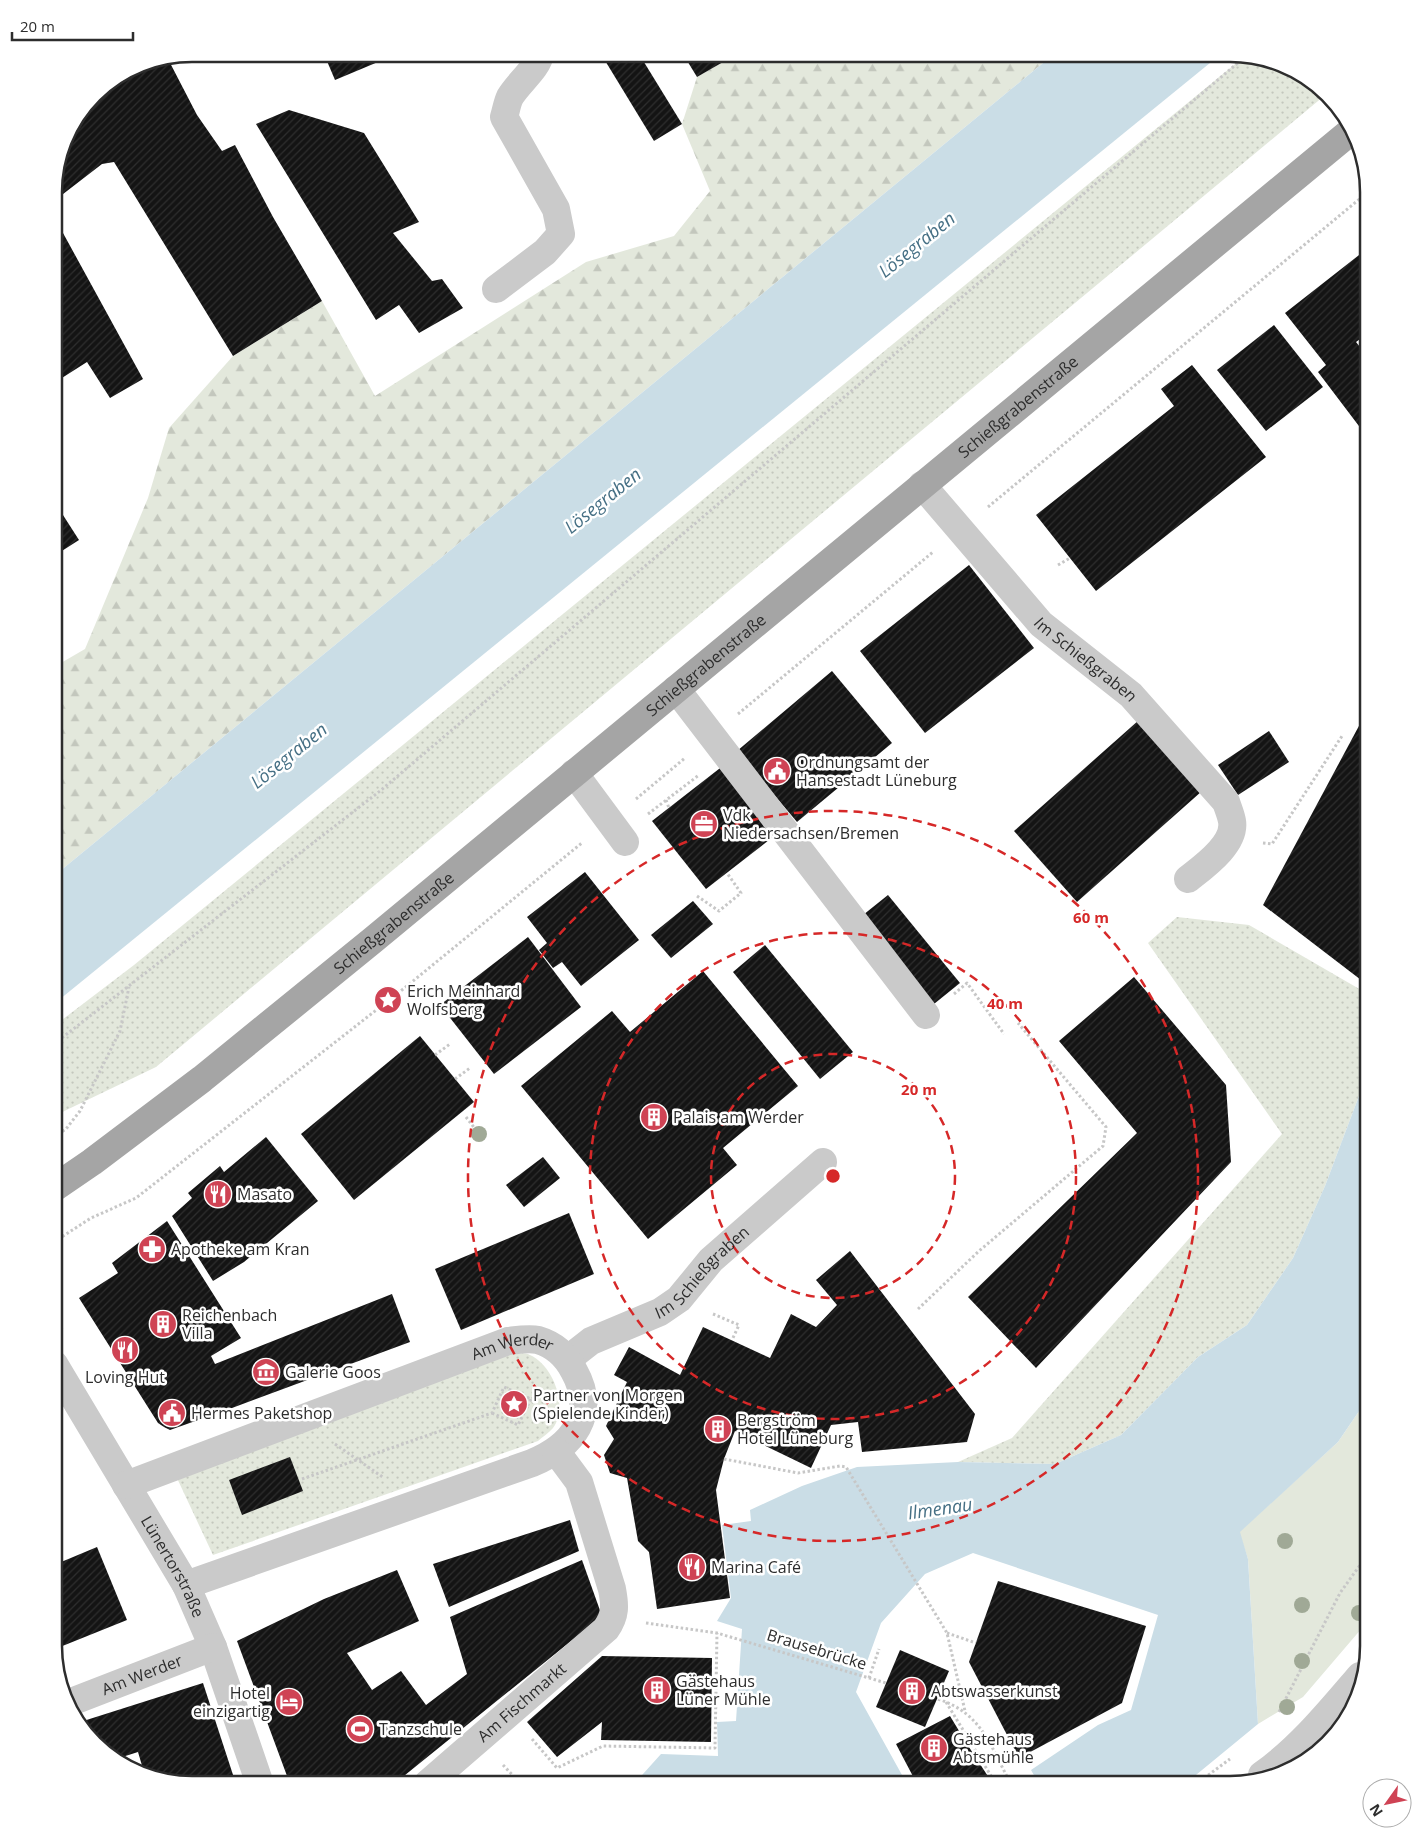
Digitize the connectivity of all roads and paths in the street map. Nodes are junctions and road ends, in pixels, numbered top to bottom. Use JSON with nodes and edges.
{"nodes":[{"id":1,"x":539,"y":62,"type":"edge"},
{"id":2,"x":1238,"y":63,"type":"edge"},
{"id":3,"x":1346,"y":135,"type":"edge"},
{"id":4,"x":496,"y":289,"type":"dead end"},
{"id":5,"x":922,"y":485,"type":"junction"},
{"id":6,"x":1070,"y":558,"type":"dead end"},
{"id":7,"x":1058,"y":565,"type":"dead end"},
{"id":8,"x":676,"y":689,"type":"junction"},
{"id":9,"x":1342,"y":736,"type":"dead end"},
{"id":10,"x":726,"y":754,"type":"junction"},
{"id":11,"x":574,"y":773,"type":"junction"},
{"id":12,"x":666,"y":800,"type":"junction"},
{"id":13,"x":670,"y":808,"type":"dead end"},
{"id":14,"x":1228,"y":838,"type":"junction"},
{"id":15,"x":623,"y":839,"type":"joint"},
{"id":16,"x":727,"y":873,"type":"dead end"},
{"id":17,"x":1188,"y":879,"type":"dead end"},
{"id":18,"x":697,"y":896,"type":"dead end"},
{"id":19,"x":129,"y":986,"type":"junction"},
{"id":20,"x":986,"y":1011,"type":"dead end"},
{"id":21,"x":926,"y":1015,"type":"dead end"},
{"id":22,"x":1018,"y":1023,"type":"dead end"},
{"id":23,"x":1004,"y":1034,"type":"dead end"},
{"id":24,"x":62,"y":1037,"type":"edge"},
{"id":25,"x":450,"y":1044,"type":"dead end"},
{"id":26,"x":435,"y":1055,"type":"dead end"},
{"id":27,"x":470,"y":1068,"type":"dead end"},
{"id":28,"x":455,"y":1079,"type":"dead end"},
{"id":29,"x":466,"y":1117,"type":"dead end"},
{"id":30,"x":62,"y":1132,"type":"edge"},
{"id":31,"x":479,"y":1134,"type":"dead end"},
{"id":32,"x":823,"y":1162,"type":"dead end"},
{"id":33,"x":62,"y":1182,"type":"edge"},
{"id":34,"x":679,"y":1299,"type":"junction"},
{"id":35,"x":918,"y":1309,"type":"dead end"},
{"id":36,"x":732,"y":1340,"type":"dead end"},
{"id":37,"x":574,"y":1371,"type":"junction"},
{"id":38,"x":62,"y":1378,"type":"edge"},
{"id":39,"x":531,"y":1399,"type":"junction"},
{"id":40,"x":492,"y":1412,"type":"junction"},
{"id":41,"x":298,"y":1419,"type":"junction"},
{"id":42,"x":556,"y":1451,"type":"junction"},
{"id":43,"x":724,"y":1459,"type":"dead end"},
{"id":44,"x":357,"y":1460,"type":"junction"},
{"id":45,"x":302,"y":1478,"type":"dead end"},
{"id":46,"x":126,"y":1485,"type":"junction"},
{"id":47,"x":419,"y":1502,"type":"junction"},
{"id":48,"x":1360,"y":1565,"type":"edge"},
{"id":49,"x":186,"y":1585,"type":"junction"},
{"id":50,"x":613,"y":1619,"type":"junction"},
{"id":51,"x":718,"y":1633,"type":"junction"},
{"id":52,"x":947,"y":1633,"type":"junction"},
{"id":53,"x":976,"y":1643,"type":"dead end"},
{"id":54,"x":213,"y":1646,"type":"junction"},
{"id":55,"x":879,"y":1649,"type":"dead end"},
{"id":56,"x":869,"y":1678,"type":"junction"},
{"id":57,"x":886,"y":1684,"type":"dead end"},
{"id":58,"x":1353,"y":1684,"type":"edge"},
{"id":59,"x":938,"y":1699,"type":"dead end"},
{"id":60,"x":75,"y":1700,"type":"edge"},
{"id":61,"x":946,"y":1702,"type":"junction"},
{"id":62,"x":965,"y":1711,"type":"junction"},
{"id":63,"x":509,"y":1712,"type":"junction"},
{"id":64,"x":1277,"y":1715,"type":"dead end"},
{"id":65,"x":984,"y":1736,"type":"junction"},
{"id":66,"x":969,"y":1743,"type":"junction"},
{"id":67,"x":1270,"y":1769,"type":"edge"},
{"id":68,"x":511,"y":1773,"type":"dead end"},
{"id":69,"x":257,"y":1776,"type":"edge"},
{"id":70,"x":436,"y":1776,"type":"edge"},
{"id":71,"x":514,"y":1776,"type":"edge"},
{"id":72,"x":991,"y":1776,"type":"edge"},
{"id":73,"x":1006,"y":1776,"type":"edge"}],
"edges":[{"from":1,"to":4,"type":"street"},
{"from":2,"to":19,"type":"path"},
{"from":3,"to":5,"type":"main road","name":"Schießgrabenstraße"},
{"from":5,"to":8,"type":"main road","name":"Schießgrabenstraße"},
{"from":5,"to":14,"type":"street","name":"Im Schießgraben"},
{"from":6,"to":7,"type":"path"},
{"from":8,"to":10,"type":"street"},
{"from":8,"to":11,"type":"main road","name":"Schießgrabenstraße"},
{"from":9,"to":14,"type":"path"},
{"from":10,"to":12,"type":"path"},
{"from":10,"to":21,"type":"street"},
{"from":11,"to":15,"type":"street"},
{"from":11,"to":33,"type":"main road","name":"Schießgrabenstraße"},
{"from":12,"to":13,"type":"path"},
{"from":12,"to":15,"type":"path"},
{"from":14,"to":17,"type":"street","name":"Im Schießgraben"},
{"from":16,"to":18,"type":"path"},
{"from":19,"to":24,"type":"path"},
{"from":19,"to":30,"type":"path"},
{"from":20,"to":23,"type":"path"},
{"from":22,"to":35,"type":"path"},
{"from":25,"to":26,"type":"path"},
{"from":27,"to":28,"type":"path"},
{"from":29,"to":31,"type":"path"},
{"from":32,"to":34,"type":"street","name":"Im Schießgraben"},
{"from":34,"to":36,"type":"path"},
{"from":34,"to":37,"type":"street","name":"Im Schießgraben"},
{"from":37,"to":39,"type":"path"},
{"from":37,"to":41,"type":"street","name":"Am Werder"},
{"from":37,"to":42,"type":"street"},
{"from":38,"to":46,"type":"street","name":"Lünertorstraße"},
{"from":39,"to":40,"type":"path"},
{"from":39,"to":40,"type":"path"},
{"from":40,"to":44,"type":"path"},
{"from":41,"to":44,"type":"path"},
{"from":41,"to":46,"type":"street","name":"Am Werder"},
{"from":42,"to":47,"type":"street"},
{"from":42,"to":50,"type":"street"},
{"from":43,"to":52,"type":"path"},
{"from":44,"to":45,"type":"path"},
{"from":44,"to":47,"type":"path"},
{"from":46,"to":49,"type":"street","name":"Lünertorstraße"},
{"from":47,"to":49,"type":"street"},
{"from":48,"to":64,"type":"path"},
{"from":49,"to":54,"type":"street","name":"Lünertorstraße"},
{"from":50,"to":51,"type":"path","name":"Brausebrücke"},
{"from":50,"to":63,"type":"street","name":"Am Fischmarkt"},
{"from":51,"to":56,"type":"path","name":"Brausebrücke"},
{"from":51,"to":63,"type":"path"},
{"from":52,"to":53,"type":"path"},
{"from":52,"to":62,"type":"path"},
{"from":54,"to":60,"type":"street","name":"Am Werder"},
{"from":54,"to":69,"type":"street","name":"Lünertorstraße"},
{"from":55,"to":56,"type":"path"},
{"from":56,"to":57,"type":"path","name":"Brausebrücke"},
{"from":58,"to":67,"type":"street"},
{"from":59,"to":61,"type":"path"},
{"from":61,"to":62,"type":"path"},
{"from":61,"to":66,"type":"path"},
{"from":62,"to":65,"type":"path"},
{"from":63,"to":70,"type":"street","name":"Am Fischmarkt"},
{"from":65,"to":66,"type":"path"},
{"from":65,"to":73,"type":"path"},
{"from":66,"to":72,"type":"path"},
{"from":68,"to":71,"type":"path"}]}
